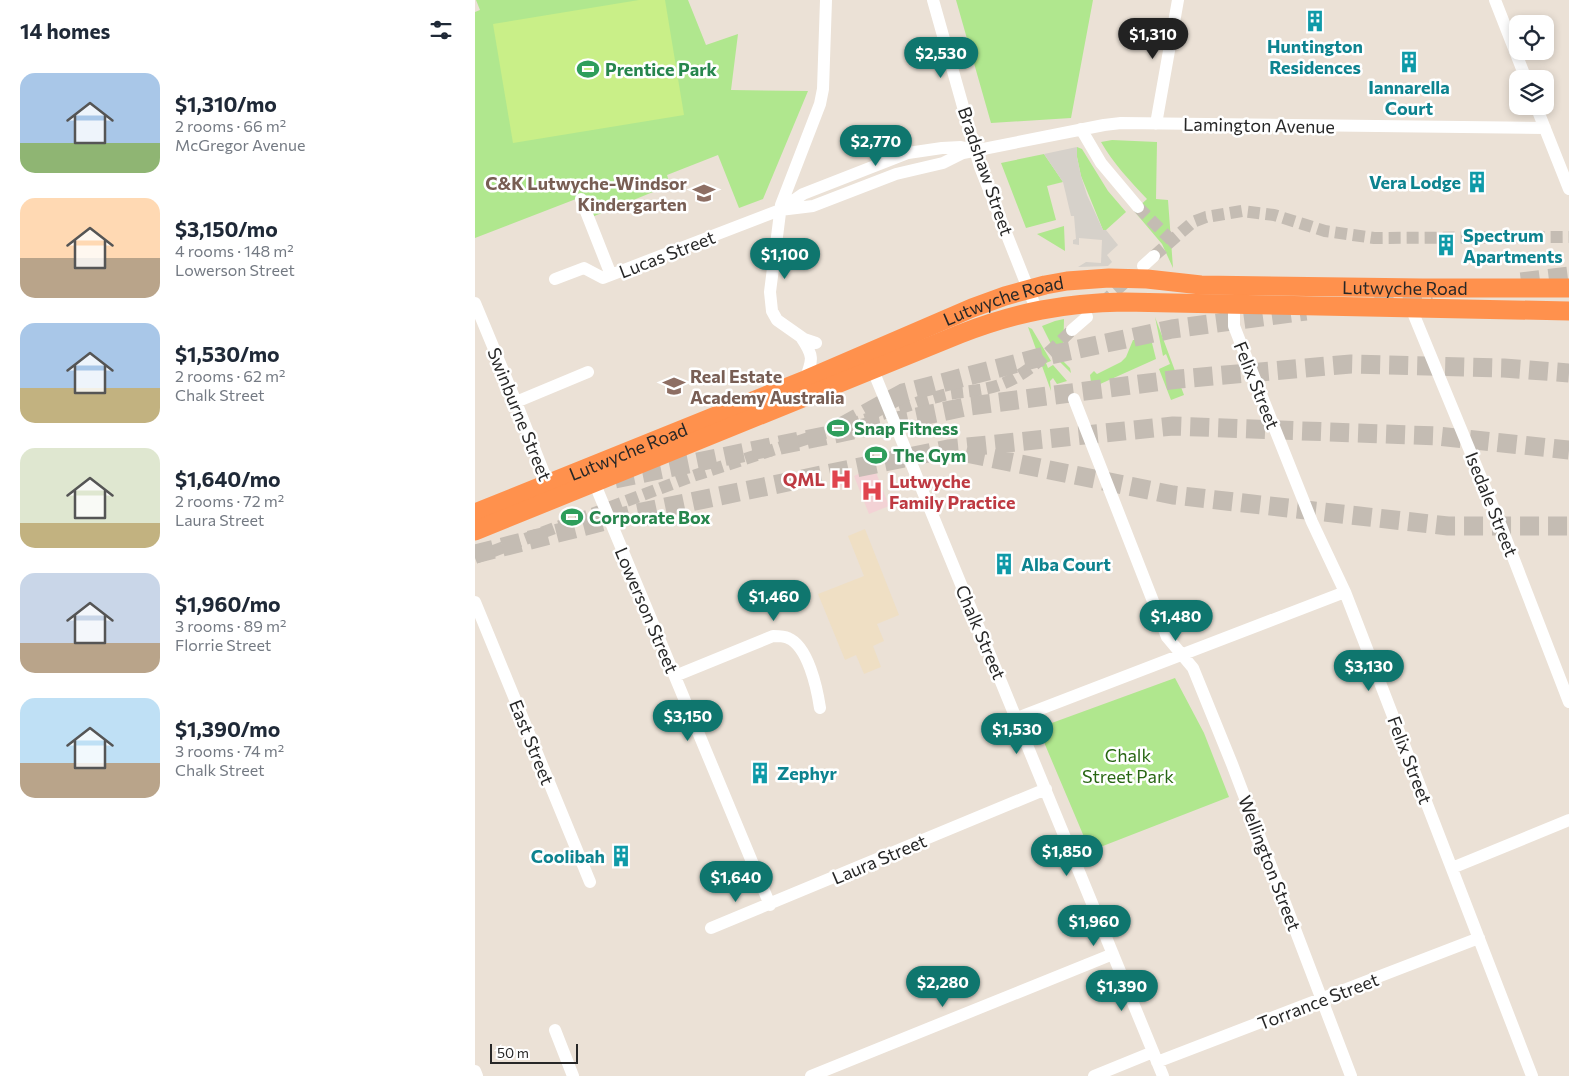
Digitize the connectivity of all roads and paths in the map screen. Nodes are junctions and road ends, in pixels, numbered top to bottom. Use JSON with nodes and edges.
{"nodes":[{"id":1,"x":827,"y":0,"type":"edge"},
{"id":2,"x":933,"y":0,"type":"edge"},
{"id":3,"x":1179,"y":0,"type":"edge"},
{"id":4,"x":1495,"y":0,"type":"edge"},
{"id":5,"x":1522,"y":70,"type":"edge"},
{"id":6,"x":1540,"y":115,"type":"edge"},
{"id":7,"x":1156,"y":124,"type":"junction"},
{"id":8,"x":1545,"y":128,"type":"junction"},
{"id":9,"x":1081,"y":129,"type":"junction"},
{"id":10,"x":975,"y":150,"type":"junction"},
{"id":11,"x":1569,"y":189,"type":"edge"},
{"id":12,"x":581,"y":199,"type":"dead end"},
{"id":13,"x":1138,"y":207,"type":"tunnel mouth"},
{"id":14,"x":780,"y":210,"type":"junction"},
{"id":15,"x":1153,"y":256,"type":"tunnel mouth"},
{"id":16,"x":1143,"y":266,"type":"tunnel mouth"},
{"id":17,"x":611,"y":275,"type":"junction"},
{"id":18,"x":555,"y":279,"type":"dead end"},
{"id":19,"x":1569,"y":288,"type":"edge"},
{"id":20,"x":1029,"y":289,"type":"junction"},
{"id":21,"x":475,"y":303,"type":"edge"},
{"id":22,"x":1234,"y":305,"type":"junction"},
{"id":23,"x":1411,"y":308,"type":"junction"},
{"id":24,"x":1037,"y":311,"type":"junction"},
{"id":25,"x":1569,"y":311,"type":"edge"},
{"id":26,"x":1087,"y":317,"type":"dead end"},
{"id":27,"x":1073,"y":330,"type":"tunnel mouth"},
{"id":28,"x":801,"y":337,"type":"junction"},
{"id":29,"x":816,"y":343,"type":"dead end"},
{"id":30,"x":870,"y":362,"type":"junction"},
{"id":31,"x":588,"y":372,"type":"dead end"},
{"id":32,"x":805,"y":380,"type":"junction"},
{"id":33,"x":1074,"y":399,"type":"dead end"},
{"id":34,"x":516,"y":402,"type":"junction"},
{"id":35,"x":594,"y":482,"type":"junction"},
{"id":36,"x":551,"y":491,"type":"junction"},
{"id":37,"x":475,"y":513,"type":"edge"},
{"id":38,"x":475,"y":531,"type":"edge"},
{"id":39,"x":1345,"y":592,"type":"junction"},
{"id":40,"x":475,"y":602,"type":"edge"},
{"id":41,"x":1182,"y":654,"type":"junction"},
{"id":42,"x":675,"y":676,"type":"junction"},
{"id":43,"x":1569,"y":702,"type":"edge"},
{"id":44,"x":820,"y":708,"type":"dead end"},
{"id":45,"x":1017,"y":718,"type":"junction"},
{"id":46,"x":1046,"y":789,"type":"junction"},
{"id":47,"x":1569,"y":820,"type":"edge"},
{"id":48,"x":1451,"y":868,"type":"junction"},
{"id":49,"x":590,"y":882,"type":"dead end"},
{"id":50,"x":770,"y":905,"type":"junction"},
{"id":51,"x":711,"y":928,"type":"dead end"},
{"id":52,"x":1479,"y":938,"type":"junction"},
{"id":53,"x":1113,"y":954,"type":"junction"},
{"id":54,"x":1322,"y":1000,"type":"junction"},
{"id":55,"x":555,"y":1030,"type":"dead end"},
{"id":56,"x":1155,"y":1057,"type":"junction"},
{"id":57,"x":475,"y":1071,"type":"edge"},
{"id":58,"x":477,"y":1076,"type":"edge"},
{"id":59,"x":573,"y":1076,"type":"edge"},
{"id":60,"x":811,"y":1076,"type":"edge"},
{"id":61,"x":1095,"y":1076,"type":"edge"},
{"id":62,"x":1163,"y":1076,"type":"edge"},
{"id":63,"x":1351,"y":1076,"type":"edge"},
{"id":64,"x":1532,"y":1076,"type":"edge"}],
"edges":[{"from":1,"to":14,"type":"street"},
{"from":2,"to":10,"type":"street","name":"Bradshaw Street"},
{"from":3,"to":7,"type":"street"},
{"from":4,"to":5,"type":"street"},
{"from":6,"to":8,"type":"street"},
{"from":7,"to":8,"type":"street","name":"Lamington Avenue"},
{"from":7,"to":9,"type":"street","name":"Lamington Avenue"},
{"from":8,"to":11,"type":"street"},
{"from":9,"to":10,"type":"street","name":"Lamington Avenue"},
{"from":9,"to":13,"type":"street"},
{"from":10,"to":14,"type":"street","name":"Lamington Avenue"},
{"from":10,"to":14,"type":"street","name":"Lamington Avenue"},
{"from":10,"to":20,"type":"street","name":"Bradshaw Street"},
{"from":12,"to":17,"type":"street"},
{"from":14,"to":17,"type":"street","name":"Lucas Street"},
{"from":14,"to":28,"type":"street"},
{"from":15,"to":16,"type":"street"},
{"from":17,"to":18,"type":"street","name":"Lucas Street"},
{"from":19,"to":20,"type":"highway","name":"Lutwyche Road"},
{"from":20,"to":24,"type":"street","name":"Bradshaw Street"},
{"from":20,"to":30,"type":"highway","name":"Lutwyche Road"},
{"from":21,"to":34,"type":"street","name":"Swinburne Street"},
{"from":22,"to":23,"type":"highway","name":"Lutwyche Road"},
{"from":22,"to":24,"type":"highway","name":"Lutwyche Road"},
{"from":22,"to":39,"type":"street","name":"Felix Street"},
{"from":23,"to":25,"type":"highway","name":"Lutwyche Road"},
{"from":23,"to":43,"type":"street","name":"Isedale Street"},
{"from":24,"to":30,"type":"highway","name":"Lutwyche Road"},
{"from":26,"to":27,"type":"street"},
{"from":28,"to":29,"type":"street"},
{"from":28,"to":32,"type":"street"},
{"from":30,"to":32,"type":"highway","name":"Lutwyche Road"},
{"from":30,"to":35,"type":"highway","name":"Lutwyche Road"},
{"from":30,"to":45,"type":"street","name":"Chalk Street"},
{"from":31,"to":34,"type":"street"},
{"from":32,"to":36,"type":"highway","name":"Lutwyche Road"},
{"from":33,"to":41,"type":"street"},
{"from":34,"to":36,"type":"street","name":"Swinburne Street"},
{"from":35,"to":36,"type":"highway","name":"Lutwyche Road"},
{"from":35,"to":42,"type":"street","name":"Lowerson Street"},
{"from":36,"to":37,"type":"highway","name":"Lutwyche Road"},
{"from":36,"to":38,"type":"highway","name":"Lutwyche Road"},
{"from":39,"to":41,"type":"street"},
{"from":39,"to":48,"type":"street","name":"Felix Street"},
{"from":40,"to":49,"type":"street","name":"East Street"},
{"from":41,"to":45,"type":"street"},
{"from":41,"to":54,"type":"street","name":"Wellington Street"},
{"from":42,"to":44,"type":"street"},
{"from":42,"to":50,"type":"street","name":"Lowerson Street"},
{"from":45,"to":46,"type":"street","name":"Chalk Street"},
{"from":46,"to":50,"type":"street","name":"Laura Street"},
{"from":46,"to":53,"type":"street","name":"Chalk Street"},
{"from":47,"to":48,"type":"street"},
{"from":48,"to":52,"type":"street","name":"Felix Street"},
{"from":50,"to":51,"type":"street","name":"Laura Street"},
{"from":52,"to":54,"type":"street","name":"Torrance Street"},
{"from":52,"to":64,"type":"street","name":"Felix Street"},
{"from":53,"to":56,"type":"street","name":"Chalk Street"},
{"from":53,"to":60,"type":"street"},
{"from":54,"to":56,"type":"street","name":"Torrance Street"},
{"from":54,"to":63,"type":"street","name":"Wellington Street"},
{"from":55,"to":59,"type":"street"},
{"from":56,"to":61,"type":"street","name":"Torrance Street"},
{"from":56,"to":62,"type":"street","name":"Chalk Street"},
{"from":57,"to":58,"type":"street"}]}
